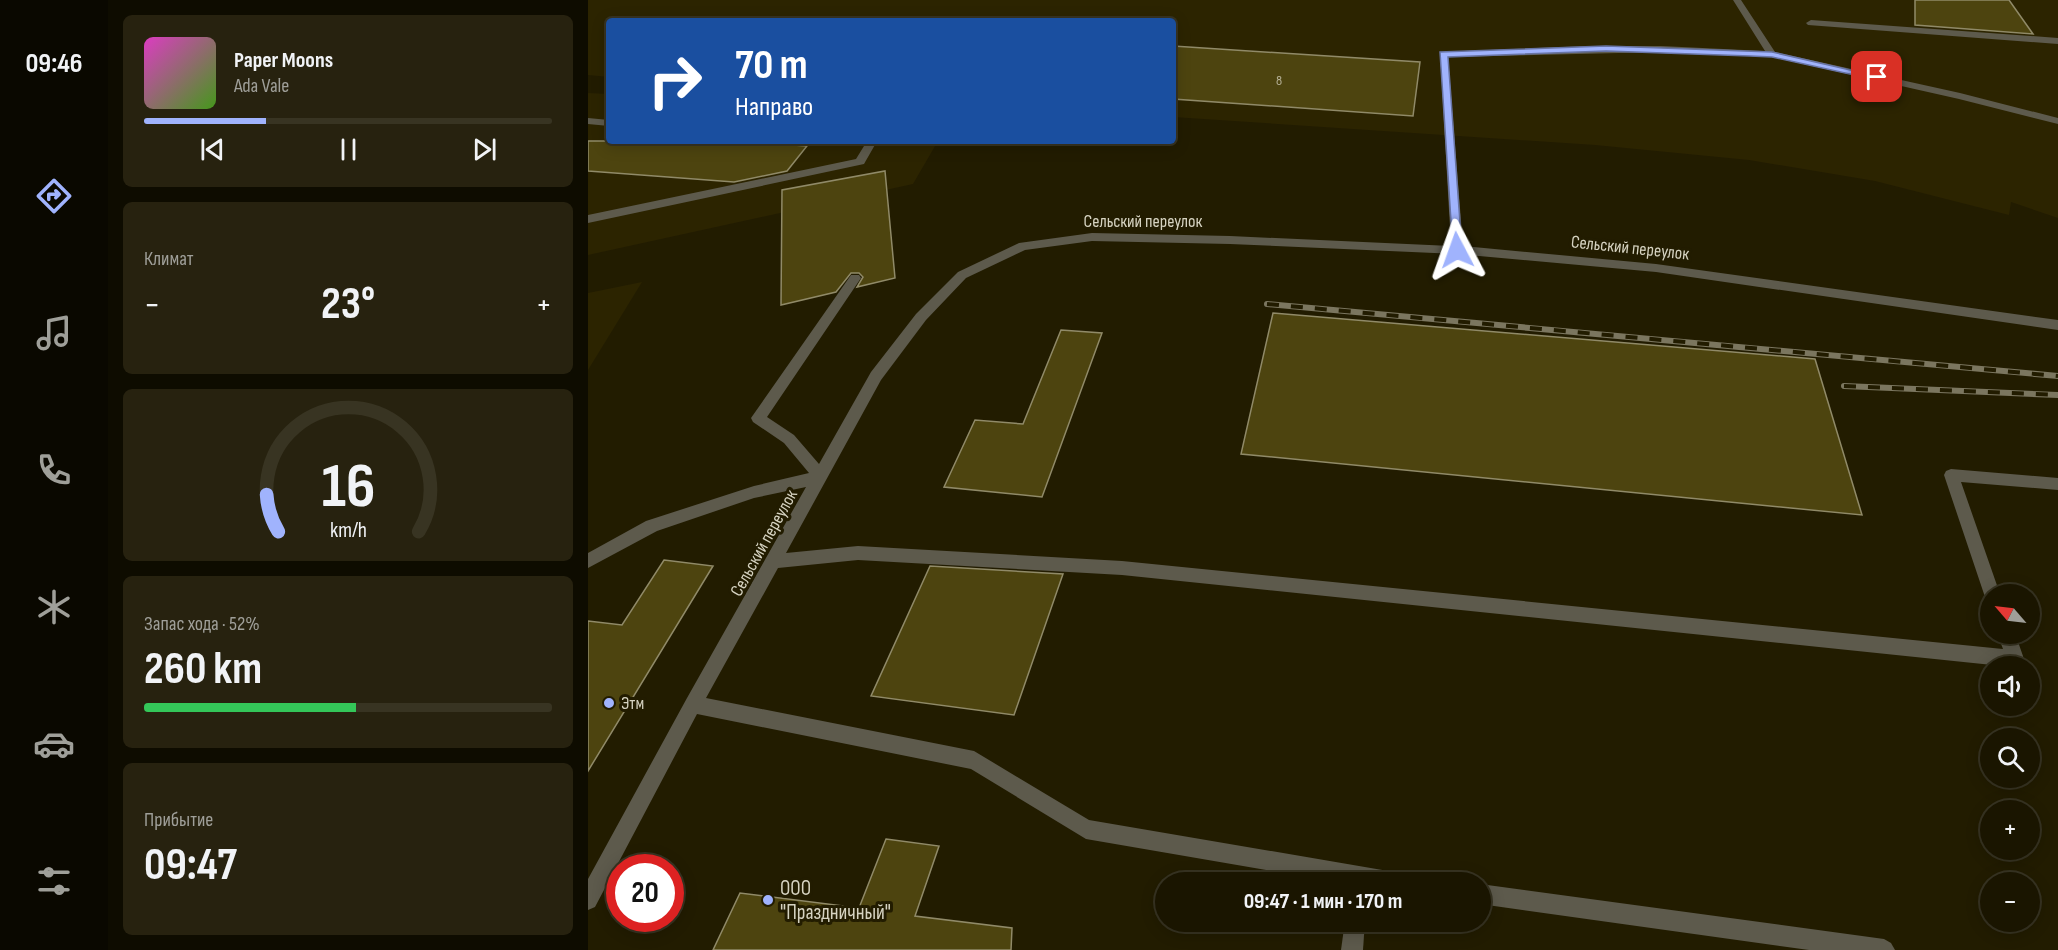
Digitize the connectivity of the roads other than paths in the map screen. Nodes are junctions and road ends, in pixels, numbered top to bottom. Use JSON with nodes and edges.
{"nodes":[{"id":1,"x":1737,"y":0,"type":"edge"},
{"id":2,"x":1811,"y":23,"type":"dead end"},
{"id":3,"x":2058,"y":41,"type":"edge"},
{"id":4,"x":1772,"y":54,"type":"junction"},
{"id":5,"x":588,"y":121,"type":"edge"},
{"id":6,"x":2058,"y":121,"type":"edge"},
{"id":7,"x":606,"y":123,"type":"edge"},
{"id":8,"x":870,"y":144,"type":"edge"},
{"id":9,"x":588,"y":219,"type":"edge"},
{"id":10,"x":1457,"y":250,"type":"junction"},
{"id":11,"x":855,"y":278,"type":"dead end"},
{"id":12,"x":2058,"y":325,"type":"edge"},
{"id":13,"x":821,"y":477,"type":"junction"},
{"id":14,"x":2058,"y":484,"type":"edge"},
{"id":15,"x":588,"y":561,"type":"edge"},
{"id":16,"x":774,"y":561,"type":"junction"},
{"id":17,"x":1989,"y":584,"type":"edge"},
{"id":18,"x":2010,"y":644,"type":"edge"},
{"id":19,"x":693,"y":705,"type":"junction"},
{"id":20,"x":1316,"y":872,"type":"edge"},
{"id":21,"x":1491,"y":896,"type":"edge"},
{"id":22,"x":588,"y":900,"type":"edge"},
{"id":23,"x":1354,"y":932,"type":"edge"},
{"id":24,"x":1352,"y":950,"type":"edge"},
{"id":25,"x":1884,"y":950,"type":"edge"}],
"edges":[{"from":1,"to":4,"type":"street"},
{"from":2,"to":3,"type":"street"},
{"from":4,"to":6,"type":"street"},
{"from":4,"to":10,"type":"street"},
{"from":5,"to":7,"type":"street"},
{"from":8,"to":9,"type":"street"},
{"from":10,"to":12,"type":"street","name":"Сельский переулок"},
{"from":10,"to":13,"type":"street","name":"Сельский переулок"},
{"from":11,"to":13,"type":"street"},
{"from":13,"to":15,"type":"street"},
{"from":13,"to":16,"type":"street","name":"Сельский переулок"},
{"from":14,"to":17,"type":"street"},
{"from":16,"to":18,"type":"street"},
{"from":16,"to":19,"type":"street","name":"Сельский переулок"},
{"from":19,"to":20,"type":"street"},
{"from":19,"to":22,"type":"street","name":"Сельский переулок"},
{"from":21,"to":25,"type":"street"},
{"from":23,"to":24,"type":"street"}]}
